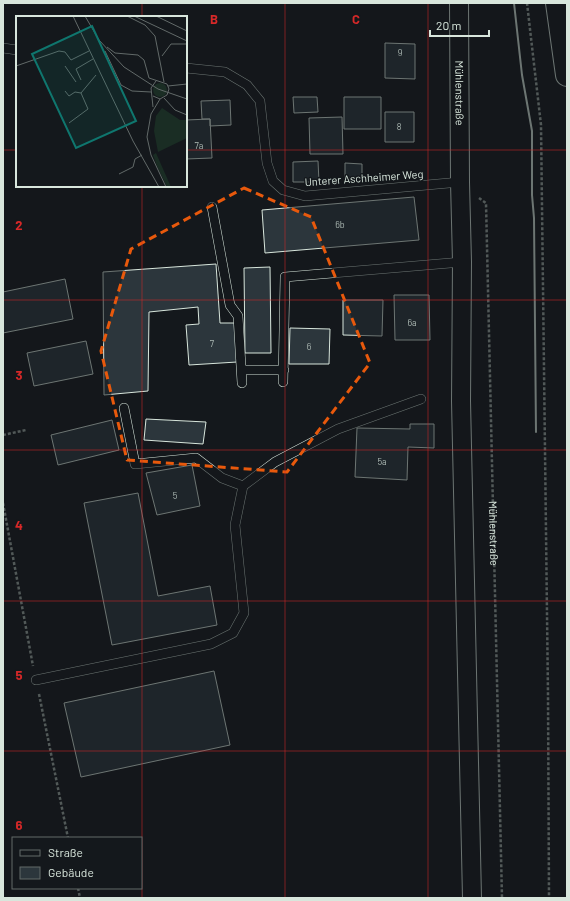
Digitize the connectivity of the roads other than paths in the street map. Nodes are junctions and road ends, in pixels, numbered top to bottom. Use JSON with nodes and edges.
{"nodes":[{"id":1,"x":459,"y":3,"type":"edge"},
{"id":2,"x":557,"y":3,"type":"edge"},
{"id":3,"x":3,"y":48,"type":"edge"},
{"id":4,"x":16,"y":50,"type":"edge"},
{"id":5,"x":187,"y":68,"type":"edge"},
{"id":6,"x":567,"y":76,"type":"edge"},
{"id":7,"x":460,"y":182,"type":"junction"},
{"id":8,"x":212,"y":207,"type":"dead end"},
{"id":9,"x":462,"y":262,"type":"junction"},
{"id":10,"x":242,"y":370,"type":"junction"},
{"id":11,"x":284,"y":370,"type":"junction"},
{"id":12,"x":283,"y":382,"type":"dead end"},
{"id":13,"x":242,"y":383,"type":"dead end"},
{"id":14,"x":422,"y":399,"type":"dead end"},
{"id":15,"x":124,"y":408,"type":"dead end"},
{"id":16,"x":243,"y":486,"type":"junction"},
{"id":17,"x":36,"y":680,"type":"dead end"},
{"id":18,"x":472,"y":898,"type":"edge"}],
"edges":[{"from":1,"to":7,"type":"street","name":"Mühlenstraße"},
{"from":2,"to":6,"type":"main road"},
{"from":3,"to":4,"type":"lane"},
{"from":5,"to":7,"type":"lane","name":"Unterer Aschheimer Weg"},
{"from":7,"to":9,"type":"street","name":"Mühlenstraße"},
{"from":8,"to":10,"type":"lane"},
{"from":9,"to":11,"type":"lane"},
{"from":9,"to":18,"type":"street","name":"Mühlenstraße"},
{"from":10,"to":11,"type":"lane"},
{"from":10,"to":13,"type":"lane"},
{"from":11,"to":12,"type":"lane"},
{"from":14,"to":16,"type":"lane"},
{"from":15,"to":16,"type":"lane"},
{"from":16,"to":17,"type":"lane"}]}
